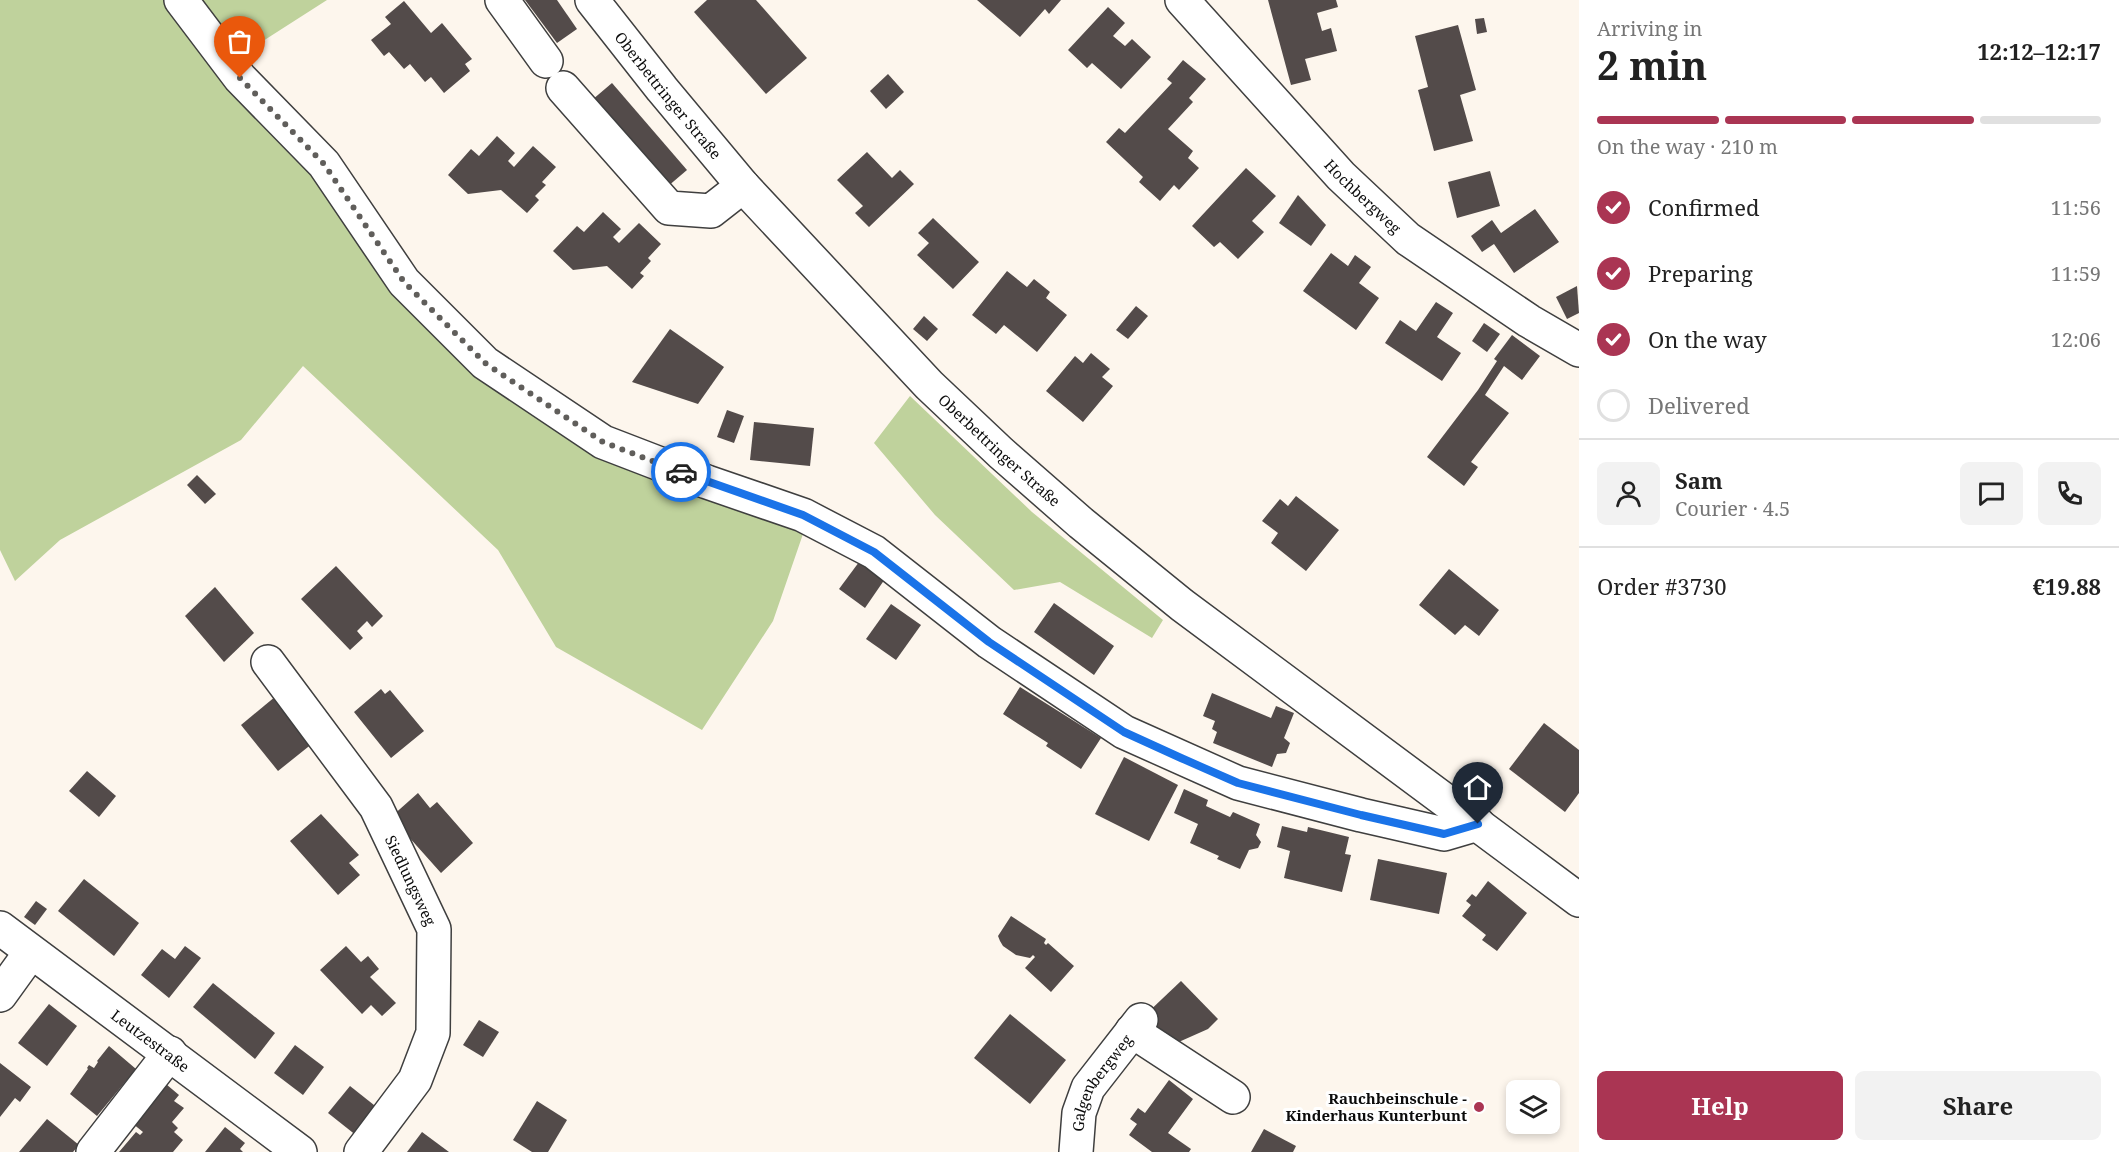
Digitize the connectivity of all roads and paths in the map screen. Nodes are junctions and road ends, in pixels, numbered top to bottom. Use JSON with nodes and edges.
{"nodes":[{"id":1,"x":181,"y":0,"type":"edge"},
{"id":2,"x":502,"y":0,"type":"edge"},
{"id":3,"x":592,"y":0,"type":"edge"},
{"id":4,"x":1182,"y":0,"type":"edge"},
{"id":5,"x":742,"y":186,"type":"junction"},
{"id":6,"x":1579,"y":350,"type":"edge"},
{"id":7,"x":268,"y":662,"type":"dead end"},
{"id":8,"x":1478,"y":824,"type":"junction"},
{"id":9,"x":1579,"y":900,"type":"edge"},
{"id":10,"x":0,"y":928,"type":"edge"},
{"id":11,"x":31,"y":952,"type":"junction"},
{"id":12,"x":0,"y":995,"type":"edge"},
{"id":13,"x":170,"y":1053,"type":"junction"},
{"id":14,"x":1233,"y":1097,"type":"dead end"},
{"id":15,"x":93,"y":1152,"type":"edge"},
{"id":16,"x":300,"y":1152,"type":"edge"},
{"id":17,"x":361,"y":1152,"type":"edge"},
{"id":18,"x":1076,"y":1152,"type":"edge"}],
"edges":[{"from":1,"to":8,"type":"street"},
{"from":2,"to":5,"type":"street"},
{"from":3,"to":5,"type":"street","name":"Oberbettringer Straße"},
{"from":4,"to":6,"type":"street","name":"Hochbergweg"},
{"from":5,"to":8,"type":"street","name":"Oberbettringer Straße"},
{"from":7,"to":17,"type":"street","name":"Siedlungsweg"},
{"from":8,"to":9,"type":"street","name":"Oberbettringer Straße"},
{"from":10,"to":11,"type":"street","name":"Leutzestraße"},
{"from":11,"to":12,"type":"street"},
{"from":11,"to":13,"type":"street","name":"Leutzestraße"},
{"from":13,"to":15,"type":"street"},
{"from":13,"to":16,"type":"street","name":"Leutzestraße"},
{"from":14,"to":18,"type":"street","name":"Galgenbergweg"}]}
